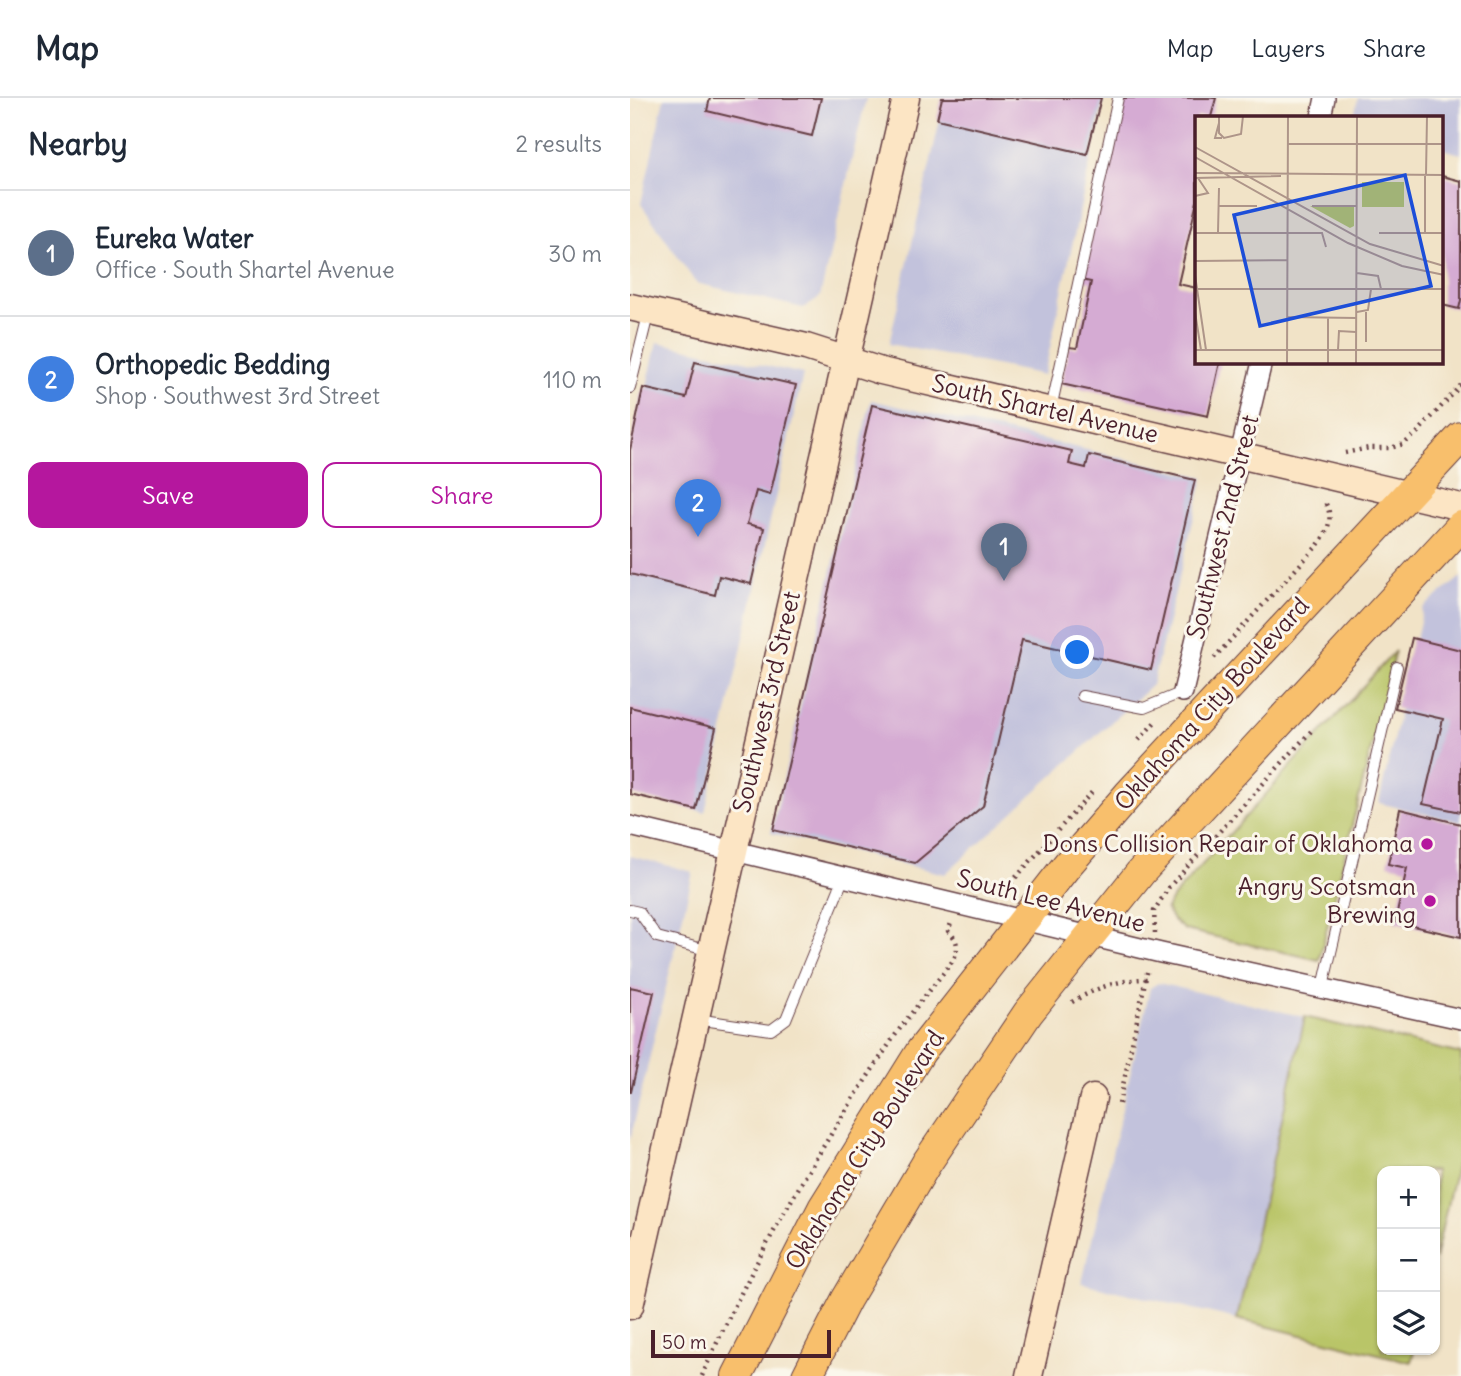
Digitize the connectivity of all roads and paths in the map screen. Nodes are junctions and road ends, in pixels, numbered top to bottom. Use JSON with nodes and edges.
{"nodes":[{"id":1,"x":906,"y":98,"type":"edge"},
{"id":2,"x":1118,"y":98,"type":"edge"},
{"id":3,"x":1325,"y":98,"type":"edge"},
{"id":4,"x":1321,"y":116,"type":"edge"},
{"id":5,"x":639,"y":309,"type":"edge"},
{"id":6,"x":846,"y":360,"type":"junction"},
{"id":7,"x":1262,"y":364,"type":"edge"},
{"id":8,"x":1461,"y":385,"type":"edge"},
{"id":9,"x":630,"y":388,"type":"edge"},
{"id":10,"x":1051,"y":412,"type":"junction"},
{"id":11,"x":1461,"y":437,"type":"edge"},
{"id":12,"x":1241,"y":454,"type":"junction"},
{"id":13,"x":1339,"y":454,"type":"dead end"},
{"id":14,"x":1407,"y":494,"type":"junction"},
{"id":15,"x":1326,"y":504,"type":"dead end"},
{"id":16,"x":1461,"y":508,"type":"edge"},
{"id":17,"x":1461,"y":526,"type":"edge"},
{"id":18,"x":1318,"y":545,"type":"dead end"},
{"id":19,"x":1397,"y":667,"type":"dead end"},
{"id":20,"x":1183,"y":692,"type":"joint"},
{"id":21,"x":1082,"y":696,"type":"dead end"},
{"id":22,"x":1317,"y":725,"type":"dead end"},
{"id":23,"x":1080,"y":805,"type":"dead end"},
{"id":24,"x":630,"y":826,"type":"edge"},
{"id":25,"x":733,"y":851,"type":"junction"},
{"id":26,"x":844,"y":877,"type":"junction"},
{"id":27,"x":984,"y":886,"type":"dead end"},
{"id":28,"x":630,"y":909,"type":"edge"},
{"id":29,"x":1026,"y":920,"type":"junction"},
{"id":30,"x":951,"y":924,"type":"dead end"},
{"id":31,"x":1155,"y":934,"type":"dead end"},
{"id":32,"x":1090,"y":936,"type":"junction"},
{"id":33,"x":710,"y":951,"type":"junction"},
{"id":34,"x":937,"y":981,"type":"dead end"},
{"id":35,"x":1323,"y":987,"type":"junction"},
{"id":36,"x":1064,"y":1011,"type":"dead end"},
{"id":37,"x":695,"y":1019,"type":"junction"},
{"id":38,"x":1461,"y":1019,"type":"edge"},
{"id":39,"x":1093,"y":1098,"type":"dead end"},
{"id":40,"x":1119,"y":1105,"type":"dead end"},
{"id":41,"x":630,"y":1306,"type":"edge"},
{"id":42,"x":737,"y":1376,"type":"edge"},
{"id":43,"x":807,"y":1376,"type":"edge"},
{"id":44,"x":1029,"y":1376,"type":"edge"}],
"edges":[{"from":1,"to":6,"type":"street","name":"Southwest 3rd Street"},
{"from":2,"to":10,"type":"lane"},
{"from":3,"to":4,"type":"street"},
{"from":5,"to":6,"type":"street","name":"South Shartel Avenue"},
{"from":5,"to":9,"type":"lane"},
{"from":6,"to":10,"type":"street","name":"South Shartel Avenue"},
{"from":6,"to":25,"type":"street","name":"Southwest 3rd Street"},
{"from":7,"to":12,"type":"street","name":"Southwest 2nd Street"},
{"from":8,"to":13,"type":"path"},
{"from":10,"to":12,"type":"street","name":"South Shartel Avenue"},
{"from":11,"to":14,"type":"main road","name":"Oklahoma City Boulevard"},
{"from":12,"to":14,"type":"street","name":"South Shartel Avenue"},
{"from":12,"to":20,"type":"street","name":"Southwest 2nd Street"},
{"from":14,"to":16,"type":"street","name":"South Shartel Avenue"},
{"from":14,"to":29,"type":"main road","name":"Oklahoma City Boulevard"},
{"from":15,"to":18,"type":"path"},
{"from":17,"to":32,"type":"main road"},
{"from":19,"to":35,"type":"lane"},
{"from":20,"to":21,"type":"lane"},
{"from":22,"to":31,"type":"path"},
{"from":23,"to":27,"type":"path","name":"Oklahoma City Boulevard"},
{"from":24,"to":25,"type":"street","name":"South Lee Avenue"},
{"from":25,"to":26,"type":"street","name":"South Lee Avenue"},
{"from":25,"to":33,"type":"street","name":"Southwest 3rd Street"},
{"from":26,"to":29,"type":"street","name":"South Lee Avenue"},
{"from":26,"to":37,"type":"lane"},
{"from":28,"to":33,"type":"lane"},
{"from":29,"to":32,"type":"street","name":"South Lee Avenue"},
{"from":29,"to":42,"type":"main road","name":"Oklahoma City Boulevard"},
{"from":30,"to":34,"type":"path"},
{"from":32,"to":35,"type":"street","name":"South Lee Avenue"},
{"from":32,"to":43,"type":"main road"},
{"from":33,"to":37,"type":"street","name":"Southwest 3rd Street"},
{"from":35,"to":38,"type":"street","name":"South Lee Avenue"},
{"from":36,"to":40,"type":"path"},
{"from":37,"to":41,"type":"street","name":"Southwest 3rd Street"},
{"from":39,"to":44,"type":"street"}]}
